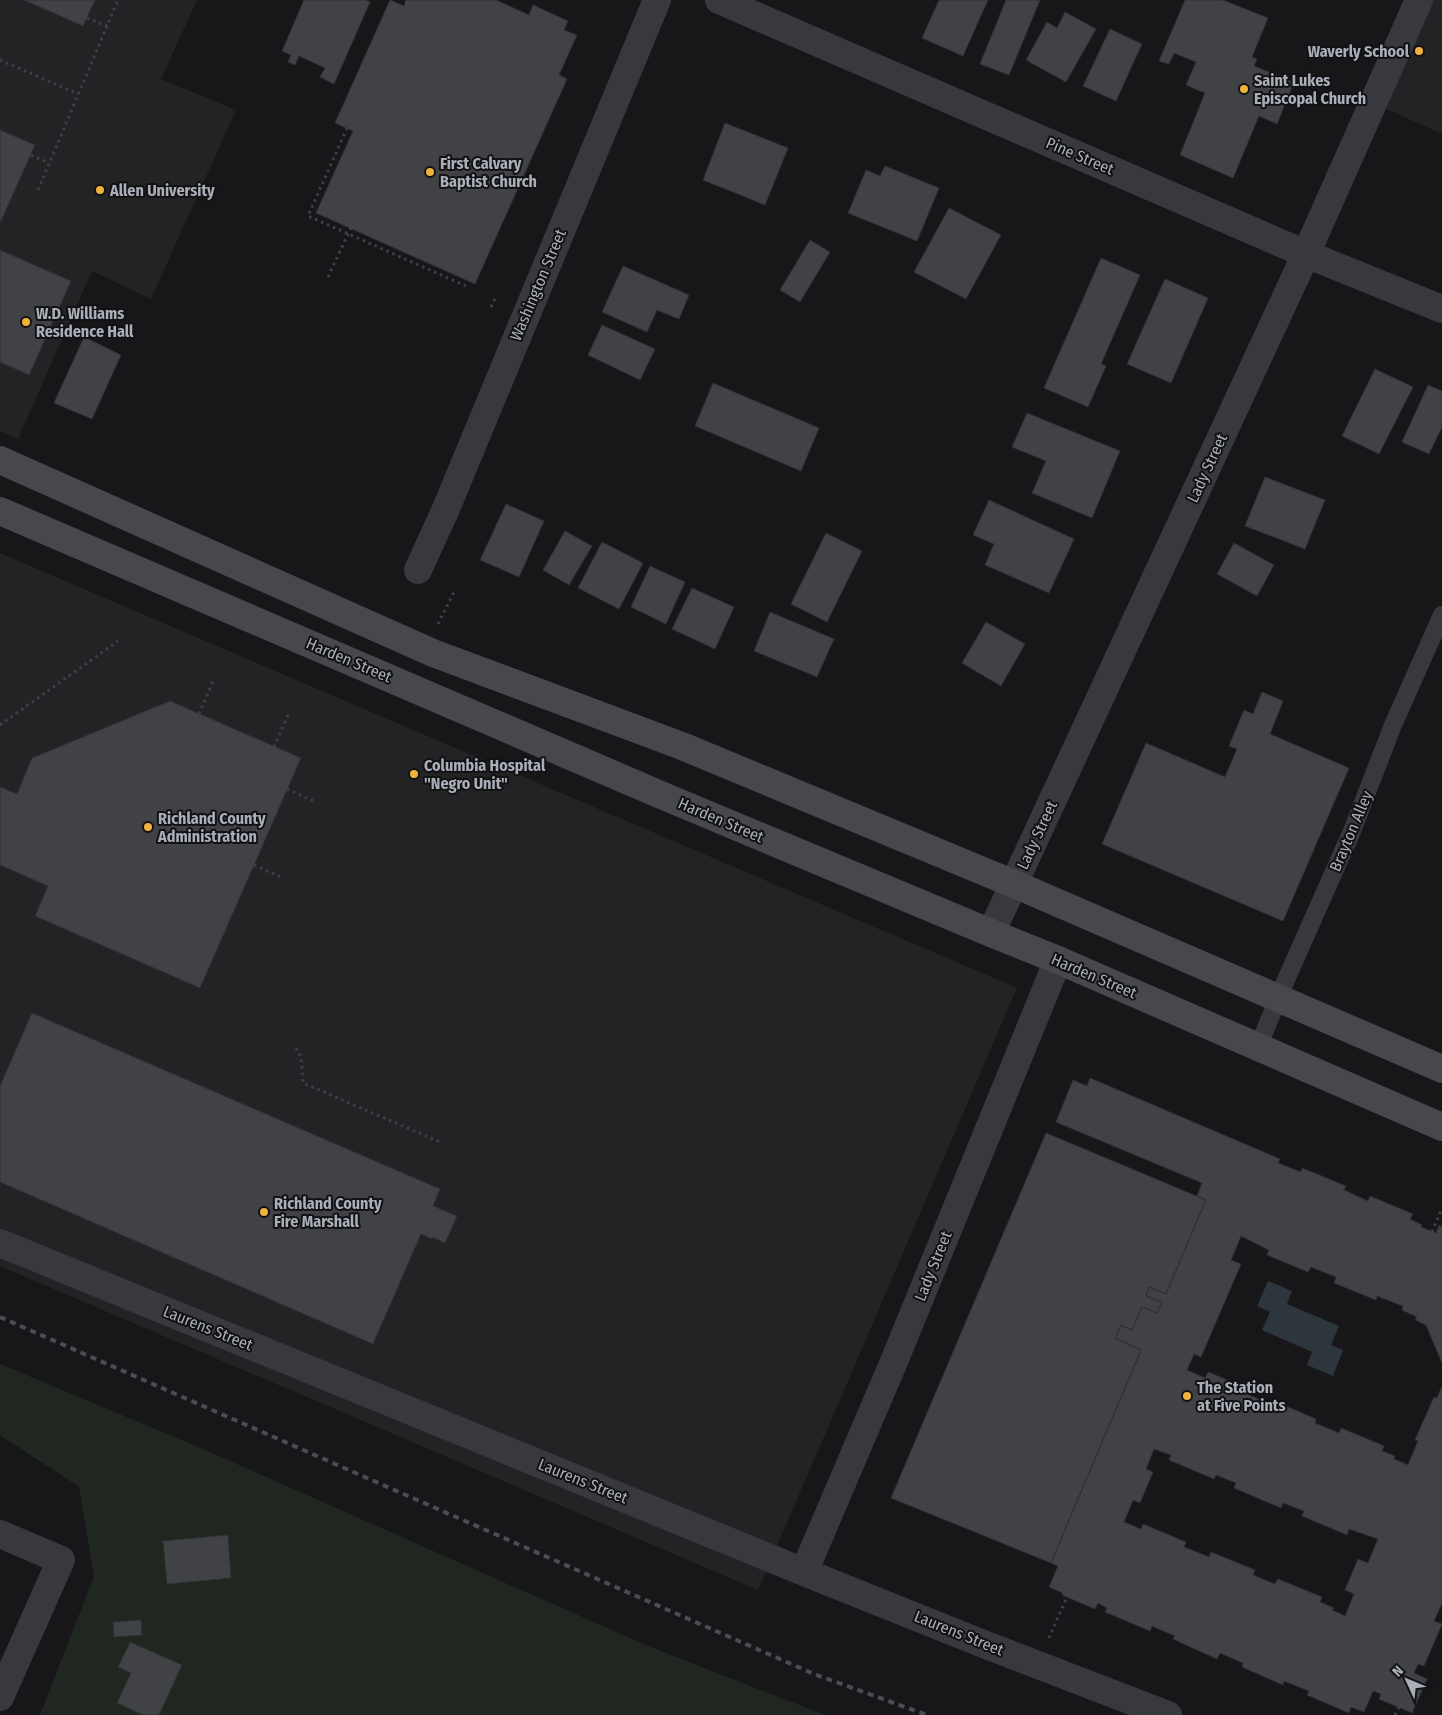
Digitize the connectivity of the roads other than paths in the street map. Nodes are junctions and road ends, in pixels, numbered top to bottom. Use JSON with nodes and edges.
{"nodes":[{"id":1,"x":657,"y":0,"type":"edge"},
{"id":2,"x":719,"y":0,"type":"edge"},
{"id":3,"x":1419,"y":0,"type":"edge"},
{"id":4,"x":1306,"y":254,"type":"junction"},
{"id":5,"x":1442,"y":309,"type":"edge"},
{"id":6,"x":0,"y":460,"type":"edge"},
{"id":7,"x":0,"y":511,"type":"edge"},
{"id":8,"x":418,"y":570,"type":"dead end"},
{"id":9,"x":1442,"y":615,"type":"edge"},
{"id":10,"x":1014,"y":884,"type":"junction"},
{"id":11,"x":991,"y":933,"type":"junction"},
{"id":12,"x":1058,"y":960,"type":"junction"},
{"id":13,"x":1278,"y":998,"type":"junction"},
{"id":14,"x":1258,"y":1047,"type":"junction"},
{"id":15,"x":1442,"y":1068,"type":"edge"},
{"id":16,"x":1442,"y":1128,"type":"edge"},
{"id":17,"x":0,"y":1243,"type":"edge"},
{"id":18,"x":0,"y":1534,"type":"edge"},
{"id":19,"x":804,"y":1572,"type":"junction"},
{"id":20,"x":0,"y":1697,"type":"edge"},
{"id":21,"x":1168,"y":1715,"type":"edge"}],
"edges":[{"from":1,"to":8,"type":"street","name":"Washington Street"},
{"from":2,"to":4,"type":"street","name":"Pine Street"},
{"from":3,"to":4,"type":"street","name":"Lady Street"},
{"from":4,"to":5,"type":"street","name":"Pine Street"},
{"from":4,"to":10,"type":"street","name":"Lady Street"},
{"from":6,"to":10,"type":"main road"},
{"from":7,"to":11,"type":"main road","name":"Harden Street"},
{"from":9,"to":13,"type":"lane","name":"Brayton Alley"},
{"from":10,"to":11,"type":"street","name":"Lady Street"},
{"from":10,"to":13,"type":"main road"},
{"from":11,"to":12,"type":"main road","name":"Harden Street"},
{"from":12,"to":14,"type":"main road","name":"Harden Street"},
{"from":12,"to":19,"type":"street","name":"Lady Street"},
{"from":13,"to":14,"type":"lane","name":"Brayton Alley"},
{"from":13,"to":15,"type":"main road"},
{"from":14,"to":16,"type":"main road","name":"Harden Street"},
{"from":17,"to":19,"type":"street","name":"Laurens Street"},
{"from":18,"to":20,"type":"street"},
{"from":19,"to":21,"type":"street","name":"Laurens Street"}]}
